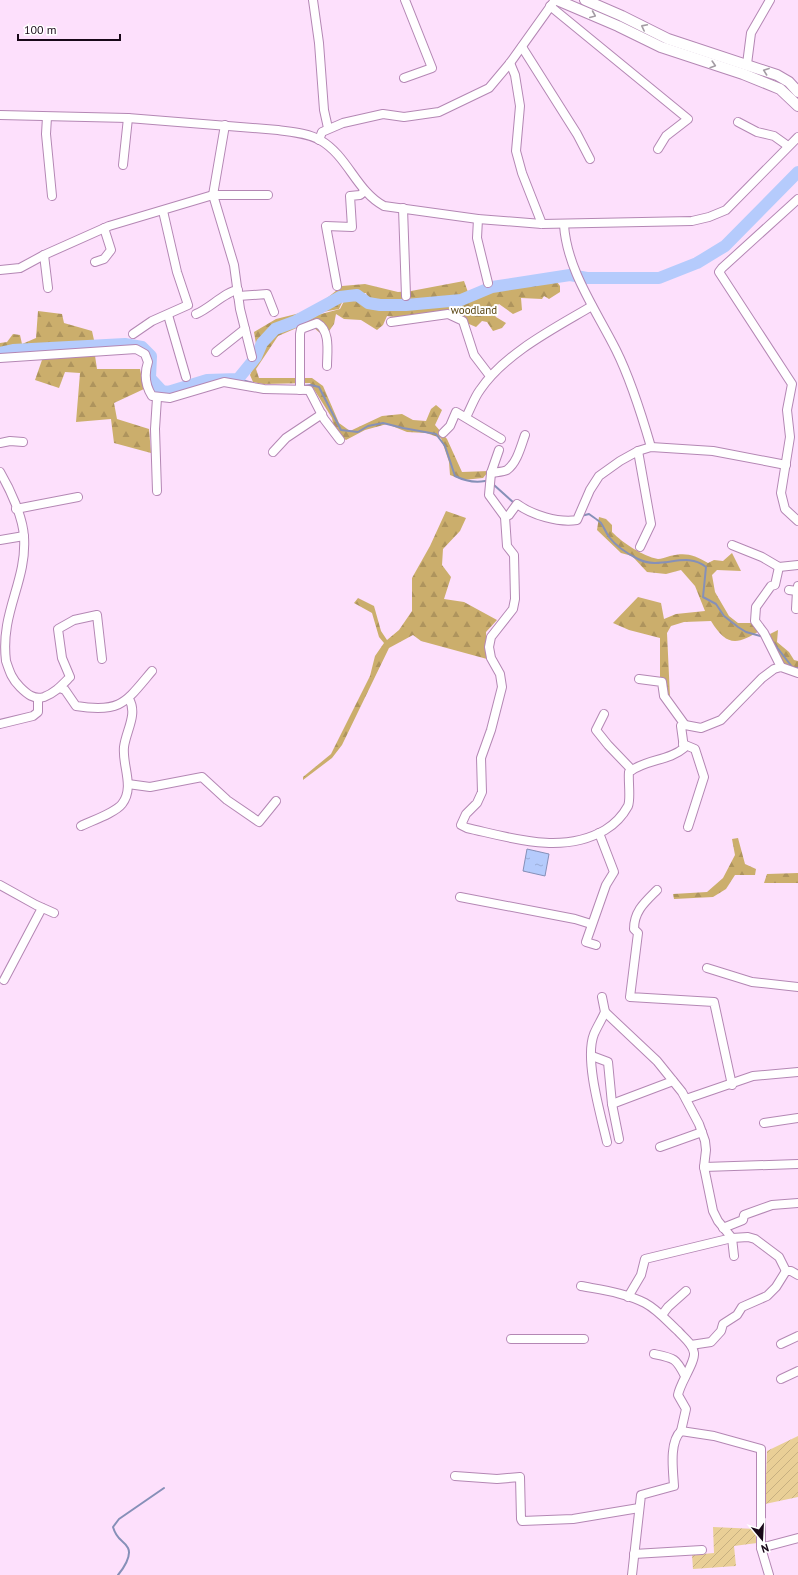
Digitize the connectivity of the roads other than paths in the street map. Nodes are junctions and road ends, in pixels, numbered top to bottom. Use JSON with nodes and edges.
{"nodes":[{"id":1,"x":313,"y":0,"type":"edge"},
{"id":2,"x":405,"y":0,"type":"edge"},
{"id":3,"x":585,"y":0,"type":"edge"},
{"id":4,"x":770,"y":0,"type":"edge"},
{"id":5,"x":554,"y":2,"type":"edge"},
{"id":6,"x":522,"y":47,"type":"junction"},
{"id":7,"x":510,"y":63,"type":"junction"},
{"id":8,"x":747,"y":64,"type":"junction"},
{"id":9,"x":404,"y":78,"type":"dead end"},
{"id":10,"x":798,"y":92,"type":"edge"},
{"id":11,"x":798,"y":106,"type":"edge"},
{"id":12,"x":0,"y":115,"type":"edge"},
{"id":13,"x":47,"y":117,"type":"junction"},
{"id":14,"x":128,"y":118,"type":"junction"},
{"id":15,"x":738,"y":122,"type":"dead end"},
{"id":16,"x":225,"y":125,"type":"junction"},
{"id":17,"x":328,"y":128,"type":"junction"},
{"id":18,"x":798,"y":137,"type":"edge"},
{"id":19,"x":319,"y":140,"type":"junction"},
{"id":20,"x":788,"y":146,"type":"junction"},
{"id":21,"x":658,"y":149,"type":"dead end"},
{"id":22,"x":590,"y":159,"type":"dead end"},
{"id":23,"x":123,"y":165,"type":"dead end"},
{"id":24,"x":365,"y":191,"type":"junction"},
{"id":25,"x":213,"y":195,"type":"junction"},
{"id":26,"x":268,"y":195,"type":"dead end"},
{"id":27,"x":52,"y":196,"type":"dead end"},
{"id":28,"x":798,"y":199,"type":"edge"},
{"id":29,"x":403,"y":208,"type":"junction"},
{"id":30,"x":163,"y":210,"type":"junction"},
{"id":31,"x":478,"y":219,"type":"junction"},
{"id":32,"x":542,"y":224,"type":"junction"},
{"id":33,"x":564,"y":225,"type":"junction"},
{"id":34,"x":104,"y":228,"type":"junction"},
{"id":35,"x":44,"y":255,"type":"junction"},
{"id":36,"x":95,"y":262,"type":"dead end"},
{"id":37,"x":0,"y":270,"type":"edge"},
{"id":38,"x":488,"y":283,"type":"dead end"},
{"id":39,"x":337,"y":286,"type":"dead end"},
{"id":40,"x":48,"y":288,"type":"dead end"},
{"id":41,"x":238,"y":293,"type":"junction"},
{"id":42,"x":406,"y":296,"type":"dead end"},
{"id":43,"x":592,"y":306,"type":"junction"},
{"id":44,"x":274,"y":312,"type":"dead end"},
{"id":45,"x":196,"y":314,"type":"dead end"},
{"id":46,"x":168,"y":315,"type":"junction"},
{"id":47,"x":391,"y":322,"type":"dead end"},
{"id":48,"x":245,"y":329,"type":"junction"},
{"id":49,"x":133,"y":334,"type":"dead end"},
{"id":50,"x":216,"y":352,"type":"dead end"},
{"id":51,"x":252,"y":357,"type":"dead end"},
{"id":52,"x":0,"y":358,"type":"edge"},
{"id":53,"x":327,"y":366,"type":"dead end"},
{"id":54,"x":490,"y":376,"type":"junction"},
{"id":55,"x":186,"y":378,"type":"dead end"},
{"id":56,"x":300,"y":390,"type":"junction"},
{"id":57,"x":157,"y":398,"type":"junction"},
{"id":58,"x":322,"y":414,"type":"junction"},
{"id":59,"x":466,"y":417,"type":"junction"},
{"id":60,"x":443,"y":433,"type":"dead end"},
{"id":61,"x":525,"y":436,"type":"dead end"},
{"id":62,"x":501,"y":439,"type":"dead end"},
{"id":63,"x":340,"y":440,"type":"dead end"},
{"id":64,"x":23,"y":442,"type":"dead end"},
{"id":65,"x":0,"y":443,"type":"edge"},
{"id":66,"x":651,"y":447,"type":"junction"},
{"id":67,"x":499,"y":450,"type":"dead end"},
{"id":68,"x":638,"y":451,"type":"junction"},
{"id":69,"x":273,"y":452,"type":"dead end"},
{"id":70,"x":786,"y":465,"type":"junction"},
{"id":71,"x":0,"y":472,"type":"edge"},
{"id":72,"x":491,"y":473,"type":"junction"},
{"id":73,"x":157,"y":491,"type":"dead end"},
{"id":74,"x":78,"y":497,"type":"dead end"},
{"id":75,"x":16,"y":509,"type":"junction"},
{"id":76,"x":505,"y":517,"type":"junction"},
{"id":77,"x":798,"y":522,"type":"edge"},
{"id":78,"x":24,"y":536,"type":"junction"},
{"id":79,"x":0,"y":540,"type":"edge"},
{"id":80,"x":732,"y":545,"type":"dead end"},
{"id":81,"x":640,"y":547,"type":"dead end"},
{"id":82,"x":798,"y":565,"type":"edge"},
{"id":83,"x":779,"y":567,"type":"junction"},
{"id":84,"x":795,"y":589,"type":"edge"},
{"id":85,"x":796,"y":609,"type":"dead end"},
{"id":86,"x":102,"y":659,"type":"dead end"},
{"id":87,"x":781,"y":668,"type":"junction"},
{"id":88,"x":152,"y":671,"type":"dead end"},
{"id":89,"x":798,"y":673,"type":"edge"},
{"id":90,"x":639,"y":679,"type":"dead end"},
{"id":91,"x":60,"y":688,"type":"junction"},
{"id":92,"x":38,"y":699,"type":"junction"},
{"id":93,"x":128,"y":699,"type":"junction"},
{"id":94,"x":604,"y":714,"type":"dead end"},
{"id":95,"x":0,"y":724,"type":"edge"},
{"id":96,"x":685,"y":725,"type":"junction"},
{"id":97,"x":683,"y":744,"type":"junction"},
{"id":98,"x":632,"y":770,"type":"junction"},
{"id":99,"x":128,"y":784,"type":"junction"},
{"id":100,"x":276,"y":802,"type":"dead end"},
{"id":101,"x":81,"y":826,"type":"dead end"},
{"id":102,"x":688,"y":827,"type":"dead end"},
{"id":103,"x":599,"y":833,"type":"junction"},
{"id":104,"x":0,"y":885,"type":"edge"},
{"id":105,"x":658,"y":890,"type":"dead end"},
{"id":106,"x":460,"y":897,"type":"dead end"},
{"id":107,"x":42,"y":908,"type":"junction"},
{"id":108,"x":54,"y":913,"type":"dead end"},
{"id":109,"x":591,"y":924,"type":"junction"},
{"id":110,"x":596,"y":945,"type":"dead end"},
{"id":111,"x":707,"y":968,"type":"dead end"},
{"id":112,"x":4,"y":980,"type":"dead end"},
{"id":113,"x":798,"y":987,"type":"edge"},
{"id":114,"x":602,"y":997,"type":"dead end"},
{"id":115,"x":605,"y":1012,"type":"junction"},
{"id":116,"x":592,"y":1056,"type":"junction"},
{"id":117,"x":798,"y":1072,"type":"edge"},
{"id":118,"x":673,"y":1081,"type":"junction"},
{"id":119,"x":732,"y":1085,"type":"junction"},
{"id":120,"x":686,"y":1099,"type":"junction"},
{"id":121,"x":612,"y":1104,"type":"junction"},
{"id":122,"x":798,"y":1118,"type":"edge"},
{"id":123,"x":764,"y":1123,"type":"dead end"},
{"id":124,"x":702,"y":1132,"type":"junction"},
{"id":125,"x":619,"y":1139,"type":"dead end"},
{"id":126,"x":607,"y":1142,"type":"dead end"},
{"id":127,"x":660,"y":1147,"type":"dead end"},
{"id":128,"x":798,"y":1164,"type":"edge"},
{"id":129,"x":704,"y":1167,"type":"junction"},
{"id":130,"x":798,"y":1203,"type":"edge"},
{"id":131,"x":723,"y":1228,"type":"junction"},
{"id":132,"x":732,"y":1238,"type":"junction"},
{"id":133,"x":734,"y":1256,"type":"dead end"},
{"id":134,"x":786,"y":1271,"type":"junction"},
{"id":135,"x":798,"y":1275,"type":"edge"},
{"id":136,"x":581,"y":1286,"type":"dead end"},
{"id":137,"x":686,"y":1291,"type":"dead end"},
{"id":138,"x":628,"y":1297,"type":"junction"},
{"id":139,"x":662,"y":1315,"type":"junction"},
{"id":140,"x":798,"y":1336,"type":"edge"},
{"id":141,"x":511,"y":1339,"type":"dead end"},
{"id":142,"x":584,"y":1339,"type":"dead end"},
{"id":143,"x":781,"y":1344,"type":"dead end"},
{"id":144,"x":691,"y":1345,"type":"junction"},
{"id":145,"x":654,"y":1354,"type":"dead end"},
{"id":146,"x":798,"y":1371,"type":"edge"},
{"id":147,"x":685,"y":1376,"type":"junction"},
{"id":148,"x":781,"y":1379,"type":"dead end"},
{"id":149,"x":681,"y":1431,"type":"junction"},
{"id":150,"x":455,"y":1476,"type":"dead end"},
{"id":151,"x":639,"y":1508,"type":"junction"},
{"id":152,"x":798,"y":1538,"type":"edge"},
{"id":153,"x":761,"y":1548,"type":"junction"},
{"id":154,"x":702,"y":1550,"type":"dead end"},
{"id":155,"x":634,"y":1554,"type":"junction"},
{"id":156,"x":632,"y":1575,"type":"edge"},
{"id":157,"x":769,"y":1575,"type":"edge"}],
"edges":[{"from":1,"to":17,"type":"street"},
{"from":2,"to":9,"type":"street"},
{"from":8,"to":3,"type":"main road","one_way":true},
{"from":4,"to":8,"type":"street"},
{"from":5,"to":6,"type":"street"},
{"from":5,"to":11,"type":"main road","one_way":true},
{"from":5,"to":21,"type":"street"},
{"from":6,"to":7,"type":"street"},
{"from":6,"to":22,"type":"street"},
{"from":7,"to":17,"type":"street"},
{"from":7,"to":32,"type":"street"},
{"from":10,"to":8,"type":"main road","one_way":true},
{"from":12,"to":13,"type":"street"},
{"from":13,"to":14,"type":"street"},
{"from":13,"to":27,"type":"street"},
{"from":14,"to":16,"type":"street"},
{"from":14,"to":23,"type":"street"},
{"from":15,"to":20,"type":"street"},
{"from":16,"to":19,"type":"street"},
{"from":16,"to":25,"type":"street"},
{"from":17,"to":19,"type":"street"},
{"from":18,"to":20,"type":"street"},
{"from":19,"to":24,"type":"street"},
{"from":20,"to":33,"type":"street"},
{"from":24,"to":29,"type":"street"},
{"from":24,"to":39,"type":"street"},
{"from":25,"to":26,"type":"street"},
{"from":25,"to":30,"type":"street"},
{"from":25,"to":41,"type":"street"},
{"from":28,"to":70,"type":"street"},
{"from":29,"to":31,"type":"street"},
{"from":29,"to":42,"type":"street"},
{"from":30,"to":34,"type":"street"},
{"from":30,"to":46,"type":"street"},
{"from":31,"to":32,"type":"street"},
{"from":31,"to":38,"type":"street"},
{"from":32,"to":33,"type":"street"},
{"from":33,"to":43,"type":"street"},
{"from":34,"to":35,"type":"street"},
{"from":34,"to":36,"type":"street"},
{"from":35,"to":37,"type":"street"},
{"from":35,"to":40,"type":"street"},
{"from":41,"to":44,"type":"street"},
{"from":41,"to":45,"type":"street"},
{"from":41,"to":48,"type":"street"},
{"from":43,"to":54,"type":"street"},
{"from":43,"to":66,"type":"street"},
{"from":46,"to":49,"type":"street"},
{"from":46,"to":55,"type":"street"},
{"from":47,"to":54,"type":"street"},
{"from":48,"to":50,"type":"street"},
{"from":48,"to":51,"type":"street"},
{"from":52,"to":57,"type":"street"},
{"from":53,"to":56,"type":"street"},
{"from":54,"to":59,"type":"street"},
{"from":56,"to":57,"type":"street"},
{"from":56,"to":58,"type":"street"},
{"from":57,"to":73,"type":"street"},
{"from":58,"to":63,"type":"street"},
{"from":58,"to":69,"type":"street"},
{"from":59,"to":60,"type":"street"},
{"from":59,"to":62,"type":"street"},
{"from":61,"to":72,"type":"street"},
{"from":64,"to":65,"type":"street"},
{"from":66,"to":68,"type":"street"},
{"from":66,"to":70,"type":"street"},
{"from":67,"to":72,"type":"street"},
{"from":68,"to":76,"type":"street"},
{"from":68,"to":81,"type":"street"},
{"from":70,"to":77,"type":"street"},
{"from":71,"to":75,"type":"street"},
{"from":72,"to":76,"type":"street"},
{"from":74,"to":75,"type":"street"},
{"from":75,"to":78,"type":"street"},
{"from":76,"to":103,"type":"street"},
{"from":78,"to":79,"type":"street"},
{"from":78,"to":92,"type":"street"},
{"from":80,"to":83,"type":"street"},
{"from":82,"to":83,"type":"street"},
{"from":83,"to":87,"type":"street"},
{"from":84,"to":85,"type":"street"},
{"from":86,"to":91,"type":"street"},
{"from":87,"to":89,"type":"street"},
{"from":87,"to":96,"type":"street"},
{"from":88,"to":93,"type":"street"},
{"from":90,"to":96,"type":"street"},
{"from":91,"to":92,"type":"street"},
{"from":91,"to":93,"type":"street"},
{"from":92,"to":95,"type":"street"},
{"from":93,"to":99,"type":"street"},
{"from":94,"to":98,"type":"street"},
{"from":96,"to":97,"type":"street"},
{"from":97,"to":98,"type":"street"},
{"from":97,"to":102,"type":"street"},
{"from":98,"to":103,"type":"street"},
{"from":99,"to":100,"type":"street"},
{"from":99,"to":101,"type":"street"},
{"from":103,"to":109,"type":"street"},
{"from":104,"to":107,"type":"street"},
{"from":105,"to":119,"type":"street"},
{"from":106,"to":109,"type":"street"},
{"from":107,"to":108,"type":"street"},
{"from":107,"to":112,"type":"street"},
{"from":109,"to":110,"type":"street"},
{"from":111,"to":113,"type":"street"},
{"from":114,"to":115,"type":"street"},
{"from":115,"to":116,"type":"street"},
{"from":115,"to":118,"type":"street"},
{"from":116,"to":121,"type":"street"},
{"from":116,"to":126,"type":"street"},
{"from":117,"to":119,"type":"street"},
{"from":118,"to":120,"type":"street"},
{"from":118,"to":121,"type":"street"},
{"from":119,"to":120,"type":"street"},
{"from":120,"to":124,"type":"street"},
{"from":121,"to":125,"type":"street"},
{"from":122,"to":123,"type":"street"},
{"from":124,"to":127,"type":"street"},
{"from":124,"to":129,"type":"street"},
{"from":128,"to":129,"type":"street"},
{"from":129,"to":131,"type":"street"},
{"from":130,"to":131,"type":"street"},
{"from":131,"to":132,"type":"street"},
{"from":132,"to":133,"type":"street"},
{"from":132,"to":134,"type":"street"},
{"from":132,"to":138,"type":"street"},
{"from":134,"to":135,"type":"street"},
{"from":134,"to":144,"type":"street"},
{"from":136,"to":138,"type":"street"},
{"from":137,"to":139,"type":"street"},
{"from":138,"to":139,"type":"street"},
{"from":139,"to":144,"type":"street"},
{"from":140,"to":143,"type":"street"},
{"from":141,"to":142,"type":"street"},
{"from":144,"to":147,"type":"street"},
{"from":145,"to":147,"type":"street"},
{"from":146,"to":148,"type":"street"},
{"from":147,"to":149,"type":"street"},
{"from":149,"to":151,"type":"street"},
{"from":149,"to":153,"type":"street"},
{"from":150,"to":151,"type":"street"},
{"from":151,"to":155,"type":"street"},
{"from":152,"to":153,"type":"street"},
{"from":153,"to":157,"type":"street"},
{"from":154,"to":155,"type":"street"},
{"from":155,"to":156,"type":"street"}]}
